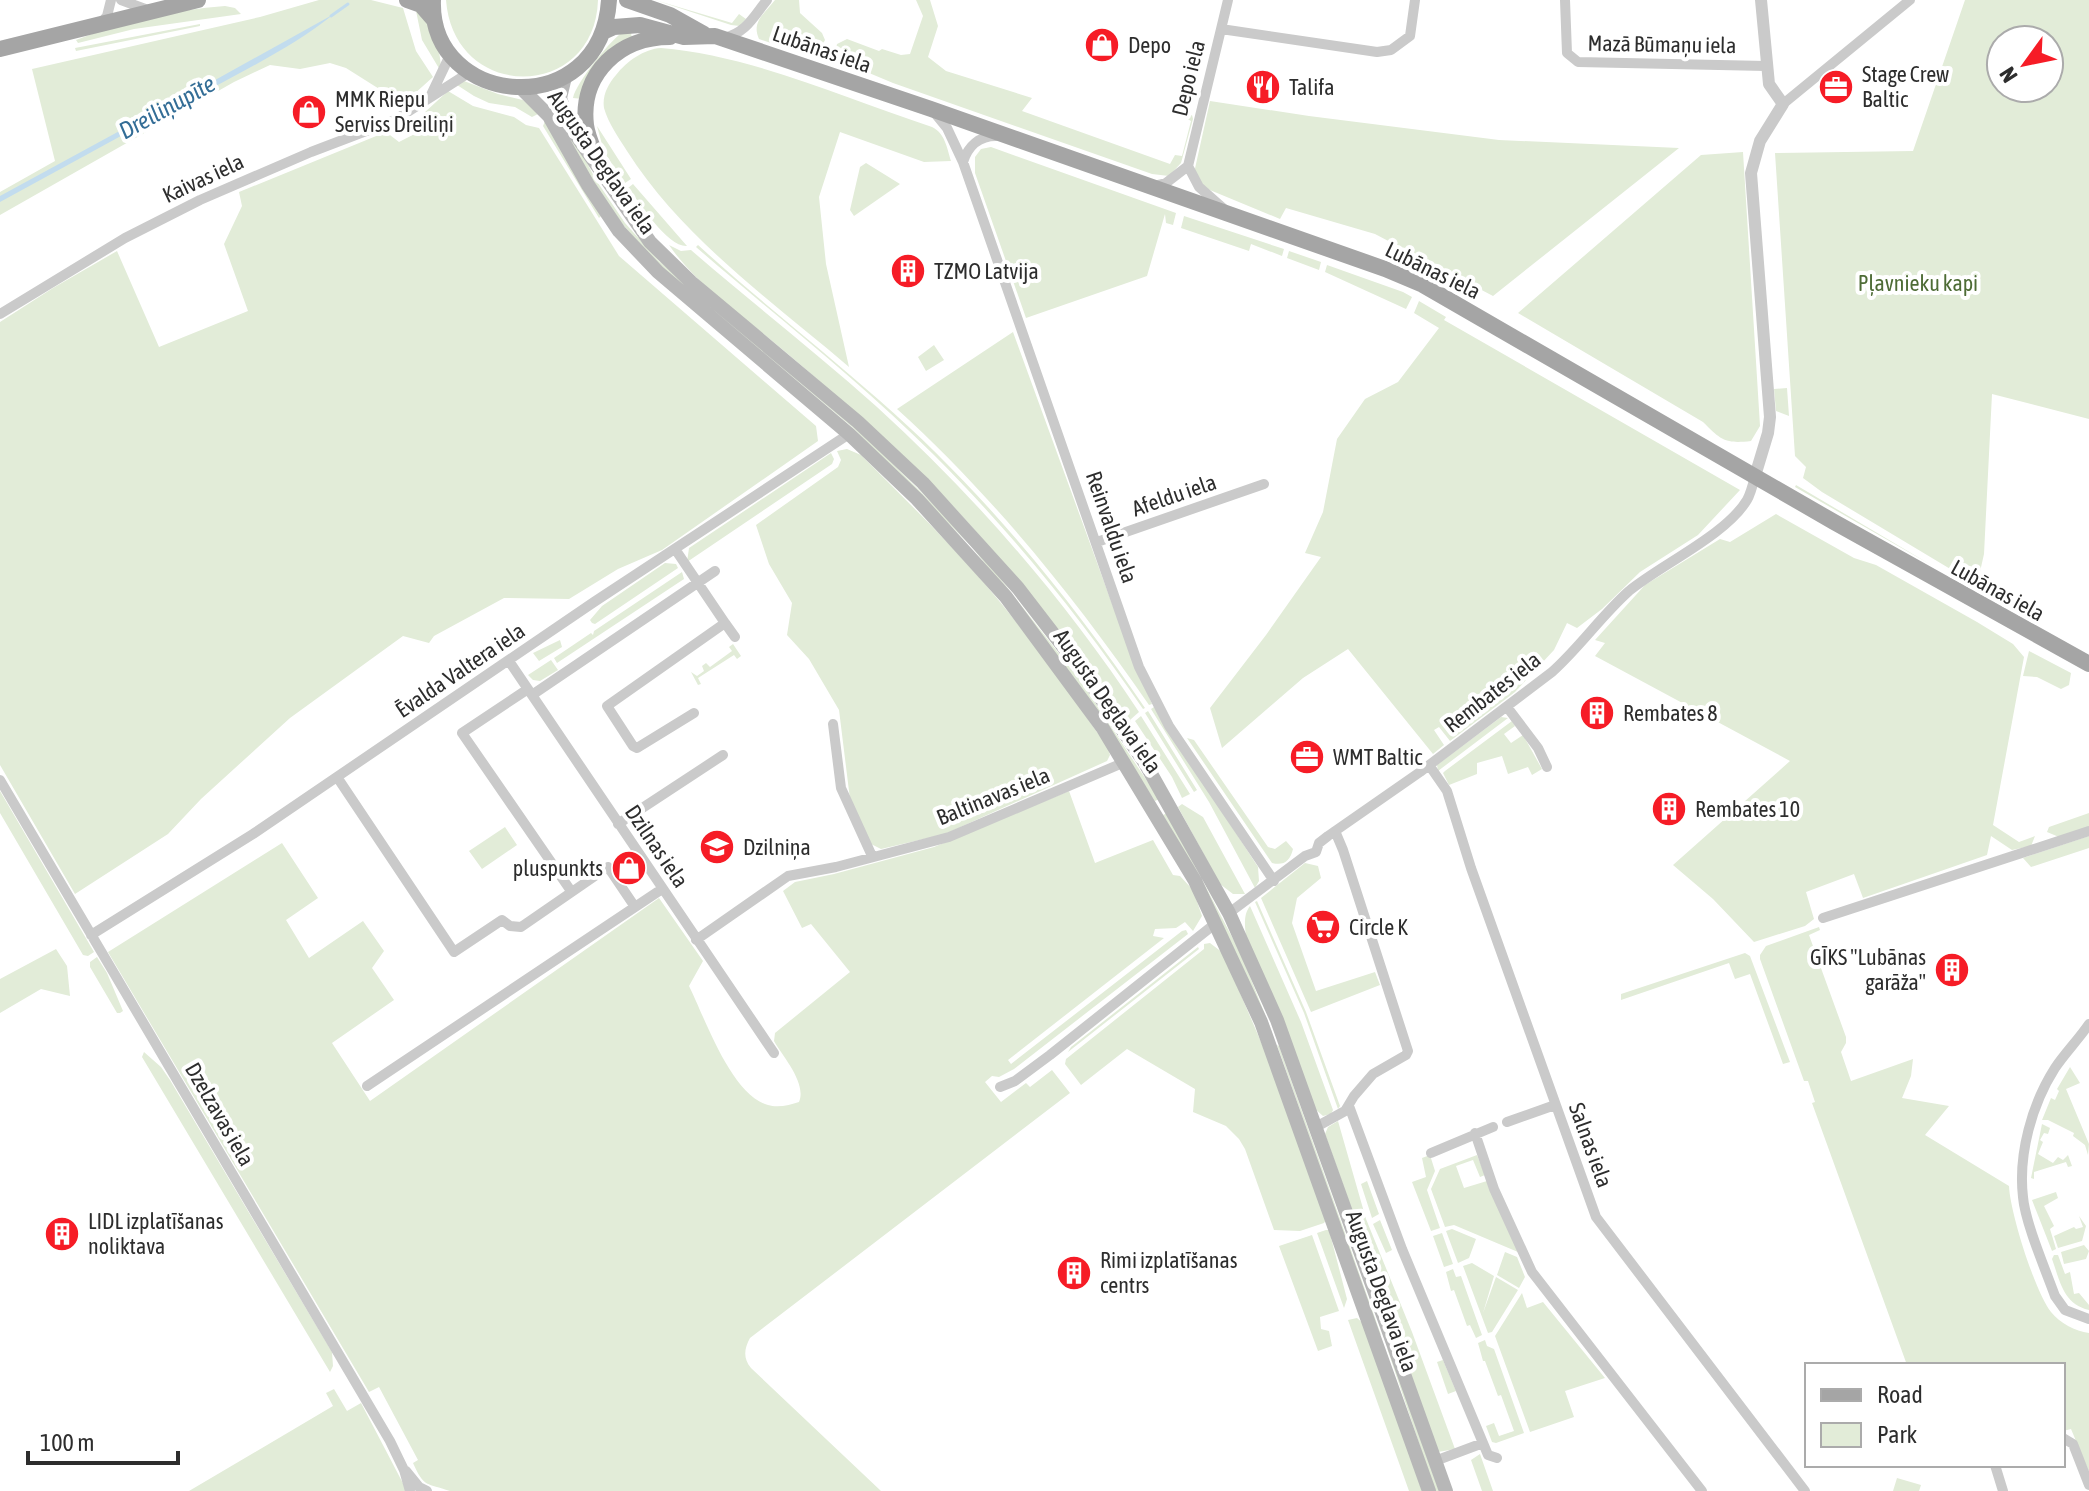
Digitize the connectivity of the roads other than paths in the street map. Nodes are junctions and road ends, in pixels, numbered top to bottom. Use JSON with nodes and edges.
{"nodes":[{"id":1,"x":111,"y":0,"type":"edge"},
{"id":2,"x":121,"y":0,"type":"edge"},
{"id":3,"x":198,"y":0,"type":"edge"},
{"id":4,"x":407,"y":0,"type":"edge"},
{"id":5,"x":611,"y":0,"type":"edge"},
{"id":6,"x":627,"y":0,"type":"edge"},
{"id":7,"x":647,"y":0,"type":"edge"},
{"id":8,"x":767,"y":0,"type":"edge"},
{"id":9,"x":1228,"y":0,"type":"edge"},
{"id":10,"x":1415,"y":0,"type":"edge"},
{"id":11,"x":1565,"y":0,"type":"edge"},
{"id":12,"x":1761,"y":0,"type":"edge"},
{"id":13,"x":1910,"y":0,"type":"edge"},
{"id":14,"x":433,"y":7,"type":"edge"},
{"id":15,"x":149,"y":11,"type":"junction"},
{"id":16,"x":100,"y":24,"type":"junction"},
{"id":17,"x":750,"y":24,"type":"junction"},
{"id":18,"x":1221,"y":29,"type":"junction"},
{"id":19,"x":684,"y":30,"type":"junction"},
{"id":20,"x":603,"y":32,"type":"junction"},
{"id":21,"x":714,"y":37,"type":"junction"},
{"id":22,"x":0,"y":49,"type":"edge"},
{"id":23,"x":451,"y":53,"type":"junction"},
{"id":24,"x":765,"y":54,"type":"junction"},
{"id":25,"x":1766,"y":66,"type":"junction"},
{"id":26,"x":470,"y":72,"type":"junction"},
{"id":27,"x":570,"y":73,"type":"junction"},
{"id":28,"x":521,"y":88,"type":"junction"},
{"id":29,"x":431,"y":95,"type":"junction"},
{"id":30,"x":1783,"y":104,"type":"junction"},
{"id":31,"x":931,"y":109,"type":"junction"},
{"id":32,"x":1007,"y":136,"type":"junction"},
{"id":33,"x":963,"y":162,"type":"junction"},
{"id":34,"x":1188,"y":166,"type":"junction"},
{"id":35,"x":602,"y":173,"type":"junction"},
{"id":36,"x":1153,"y":186,"type":"junction"},
{"id":37,"x":1229,"y":213,"type":"junction"},
{"id":38,"x":0,"y":314,"type":"edge"},
{"id":39,"x":849,"y":434,"type":"junction"},
{"id":40,"x":1755,"y":476,"type":"junction"},
{"id":41,"x":1264,"y":484,"type":"dead end"},
{"id":42,"x":1097,"y":542,"type":"junction"},
{"id":43,"x":675,"y":549,"type":"junction"},
{"id":44,"x":715,"y":571,"type":"dead end"},
{"id":45,"x":698,"y":582,"type":"junction"},
{"id":46,"x":725,"y":623,"type":"junction"},
{"id":47,"x":735,"y":637,"type":"dead end"},
{"id":48,"x":509,"y":661,"type":"junction"},
{"id":49,"x":2088,"y":661,"type":"edge"},
{"id":50,"x":530,"y":692,"type":"junction"},
{"id":51,"x":1507,"y":707,"type":"junction"},
{"id":52,"x":694,"y":713,"type":"dead end"},
{"id":53,"x":833,"y":724,"type":"dead end"},
{"id":54,"x":723,"y":755,"type":"dead end"},
{"id":55,"x":1125,"y":762,"type":"junction"},
{"id":56,"x":1429,"y":765,"type":"junction"},
{"id":57,"x":1547,"y":767,"type":"dead end"},
{"id":58,"x":337,"y":777,"type":"junction"},
{"id":59,"x":0,"y":780,"type":"edge"},
{"id":60,"x":618,"y":824,"type":"junction"},
{"id":61,"x":1335,"y":831,"type":"junction"},
{"id":62,"x":2089,"y":831,"type":"edge"},
{"id":63,"x":872,"y":856,"type":"junction"},
{"id":64,"x":1274,"y":881,"type":"junction"},
{"id":65,"x":662,"y":889,"type":"junction"},
{"id":66,"x":571,"y":891,"type":"junction"},
{"id":67,"x":635,"y":907,"type":"junction"},
{"id":68,"x":1229,"y":913,"type":"junction"},
{"id":69,"x":1823,"y":918,"type":"dead end"},
{"id":70,"x":1216,"y":923,"type":"junction"},
{"id":71,"x":91,"y":935,"type":"junction"},
{"id":72,"x":696,"y":940,"type":"junction"},
{"id":73,"x":2089,"y":1024,"type":"edge"},
{"id":74,"x":1275,"y":1038,"type":"junction"},
{"id":75,"x":774,"y":1053,"type":"dead end"},
{"id":76,"x":367,"y":1086,"type":"dead end"},
{"id":77,"x":1000,"y":1087,"type":"dead end"},
{"id":78,"x":1555,"y":1105,"type":"junction"},
{"id":79,"x":1349,"y":1106,"type":"junction"},
{"id":80,"x":1507,"y":1122,"type":"dead end"},
{"id":81,"x":1316,"y":1127,"type":"junction"},
{"id":82,"x":1493,"y":1127,"type":"dead end"},
{"id":83,"x":1475,"y":1133,"type":"junction"},
{"id":84,"x":1431,"y":1153,"type":"dead end"},
{"id":85,"x":2089,"y":1319,"type":"edge"},
{"id":86,"x":2065,"y":1439,"type":"edge"},
{"id":87,"x":1483,"y":1443,"type":"junction"},
{"id":88,"x":1497,"y":1458,"type":"dead end"},
{"id":89,"x":1435,"y":1461,"type":"junction"},
{"id":90,"x":1996,"y":1467,"type":"edge"},
{"id":91,"x":404,"y":1470,"type":"junction"},
{"id":92,"x":2089,"y":1485,"type":"edge"},
{"id":93,"x":410,"y":1491,"type":"edge"},
{"id":94,"x":427,"y":1491,"type":"edge"},
{"id":95,"x":1429,"y":1491,"type":"edge"},
{"id":96,"x":1446,"y":1491,"type":"edge"},
{"id":97,"x":1702,"y":1491,"type":"edge"},
{"id":98,"x":1805,"y":1491,"type":"edge"},
{"id":99,"x":2003,"y":1491,"type":"edge"}],
"edges":[{"from":1,"to":16,"type":"street"},
{"from":2,"to":15,"type":"street"},
{"from":3,"to":15,"type":"main road"},
{"from":4,"to":14,"type":"main road"},
{"from":5,"to":19,"type":"main road","name":"Lubānas iela"},
{"from":5,"to":20,"type":"main road"},
{"from":6,"to":19,"type":"main road","name":"Lubānas iela"},
{"from":7,"to":21,"type":"main road"},
{"from":8,"to":17,"type":"street"},
{"from":9,"to":18,"type":"street","name":"Depo iela"},
{"from":10,"to":18,"type":"street"},
{"from":11,"to":25,"type":"street","name":"Mazā Būmaņu iela"},
{"from":12,"to":25,"type":"street"},
{"from":13,"to":30,"type":"street"},
{"from":14,"to":23,"type":"main road"},
{"from":15,"to":16,"type":"main road"},
{"from":16,"to":22,"type":"main road"},
{"from":17,"to":21,"type":"street"},
{"from":17,"to":24,"type":"street"},
{"from":18,"to":34,"type":"street","name":"Depo iela"},
{"from":19,"to":20,"type":"main road","name":"Lubānas iela"},
{"from":19,"to":21,"type":"main road","name":"Lubānas iela"},
{"from":19,"to":35,"type":"main road"},
{"from":20,"to":27,"type":"main road"},
{"from":21,"to":24,"type":"main road","name":"Lubānas iela"},
{"from":23,"to":26,"type":"main road"},
{"from":23,"to":29,"type":"street","name":"Kaivas iela"},
{"from":24,"to":31,"type":"main road","name":"Lubānas iela"},
{"from":25,"to":30,"type":"street"},
{"from":26,"to":28,"type":"main road"},
{"from":26,"to":29,"type":"street","name":"Kaivas iela"},
{"from":27,"to":28,"type":"main road"},
{"from":27,"to":35,"type":"main road","name":"Augusta Deglava iela"},
{"from":28,"to":39,"type":"main road","name":"Augusta Deglava iela"},
{"from":29,"to":38,"type":"street","name":"Kaivas iela"},
{"from":30,"to":40,"type":"street"},
{"from":31,"to":32,"type":"main road","name":"Lubānas iela"},
{"from":31,"to":33,"type":"street","name":"Reinvaldu iela"},
{"from":32,"to":33,"type":"street"},
{"from":32,"to":36,"type":"main road","name":"Lubānas iela"},
{"from":33,"to":42,"type":"street","name":"Reinvaldu iela"},
{"from":34,"to":36,"type":"street"},
{"from":34,"to":37,"type":"street"},
{"from":35,"to":68,"type":"main road","name":"Augusta Deglava iela"},
{"from":36,"to":37,"type":"main road","name":"Lubānas iela"},
{"from":37,"to":40,"type":"main road","name":"Lubānas iela"},
{"from":39,"to":43,"type":"street","name":"Ēvalda Valtera iela"},
{"from":39,"to":55,"type":"main road","name":"Augusta Deglava iela"},
{"from":40,"to":49,"type":"main road","name":"Lubānas iela"},
{"from":40,"to":51,"type":"street","name":"Rembates iela"},
{"from":41,"to":42,"type":"street","name":"Afeldu iela"},
{"from":42,"to":64,"type":"street","name":"Reinvaldu iela"},
{"from":43,"to":45,"type":"street"},
{"from":43,"to":48,"type":"street","name":"Ēvalda Valtera iela"},
{"from":44,"to":45,"type":"street"},
{"from":45,"to":46,"type":"street"},
{"from":45,"to":50,"type":"street"},
{"from":46,"to":47,"type":"street"},
{"from":46,"to":52,"type":"street"},
{"from":48,"to":50,"type":"street","name":"Dzilnas iela"},
{"from":48,"to":58,"type":"street","name":"Ēvalda Valtera iela"},
{"from":50,"to":60,"type":"street","name":"Dzilnas iela"},
{"from":50,"to":66,"type":"street"},
{"from":51,"to":56,"type":"street","name":"Rembates iela"},
{"from":51,"to":57,"type":"street"},
{"from":53,"to":63,"type":"street"},
{"from":54,"to":60,"type":"street"},
{"from":55,"to":63,"type":"street","name":"Baltinavas iela"},
{"from":55,"to":70,"type":"main road","name":"Augusta Deglava iela"},
{"from":56,"to":61,"type":"street","name":"Rembates iela"},
{"from":56,"to":78,"type":"street","name":"Salnas iela"},
{"from":58,"to":66,"type":"street"},
{"from":58,"to":71,"type":"street","name":"Ēvalda Valtera iela"},
{"from":59,"to":71,"type":"street","name":"Dzelzavas iela"},
{"from":60,"to":65,"type":"street","name":"Dzilnas iela"},
{"from":61,"to":64,"type":"street","name":"Rembates iela"},
{"from":61,"to":79,"type":"street"},
{"from":62,"to":69,"type":"street"},
{"from":63,"to":72,"type":"street","name":"Baltinavas iela"},
{"from":64,"to":68,"type":"street","name":"Rembates iela"},
{"from":65,"to":67,"type":"street"},
{"from":65,"to":72,"type":"street","name":"Dzilnas iela"},
{"from":66,"to":67,"type":"street"},
{"from":67,"to":76,"type":"street"},
{"from":68,"to":74,"type":"main road","name":"Augusta Deglava iela"},
{"from":70,"to":74,"type":"main road","name":"Augusta Deglava iela"},
{"from":70,"to":77,"type":"street"},
{"from":71,"to":91,"type":"street","name":"Dzelzavas iela"},
{"from":72,"to":75,"type":"street","name":"Dzilnas iela"},
{"from":73,"to":85,"type":"street"},
{"from":74,"to":81,"type":"main road","name":"Augusta Deglava iela"},
{"from":74,"to":95,"type":"main road","name":"Augusta Deglava iela"},
{"from":78,"to":80,"type":"street"},
{"from":78,"to":98,"type":"street","name":"Salnas iela"},
{"from":79,"to":81,"type":"street"},
{"from":79,"to":87,"type":"street"},
{"from":81,"to":89,"type":"main road","name":"Augusta Deglava iela"},
{"from":82,"to":83,"type":"street"},
{"from":83,"to":84,"type":"street"},
{"from":83,"to":97,"type":"street"},
{"from":86,"to":92,"type":"street"},
{"from":87,"to":88,"type":"street"},
{"from":87,"to":89,"type":"street"},
{"from":89,"to":96,"type":"main road","name":"Augusta Deglava iela"},
{"from":90,"to":99,"type":"street"},
{"from":91,"to":93,"type":"street","name":"Dzelzavas iela"},
{"from":91,"to":94,"type":"street","name":"Dzelzavas iela"}]}
